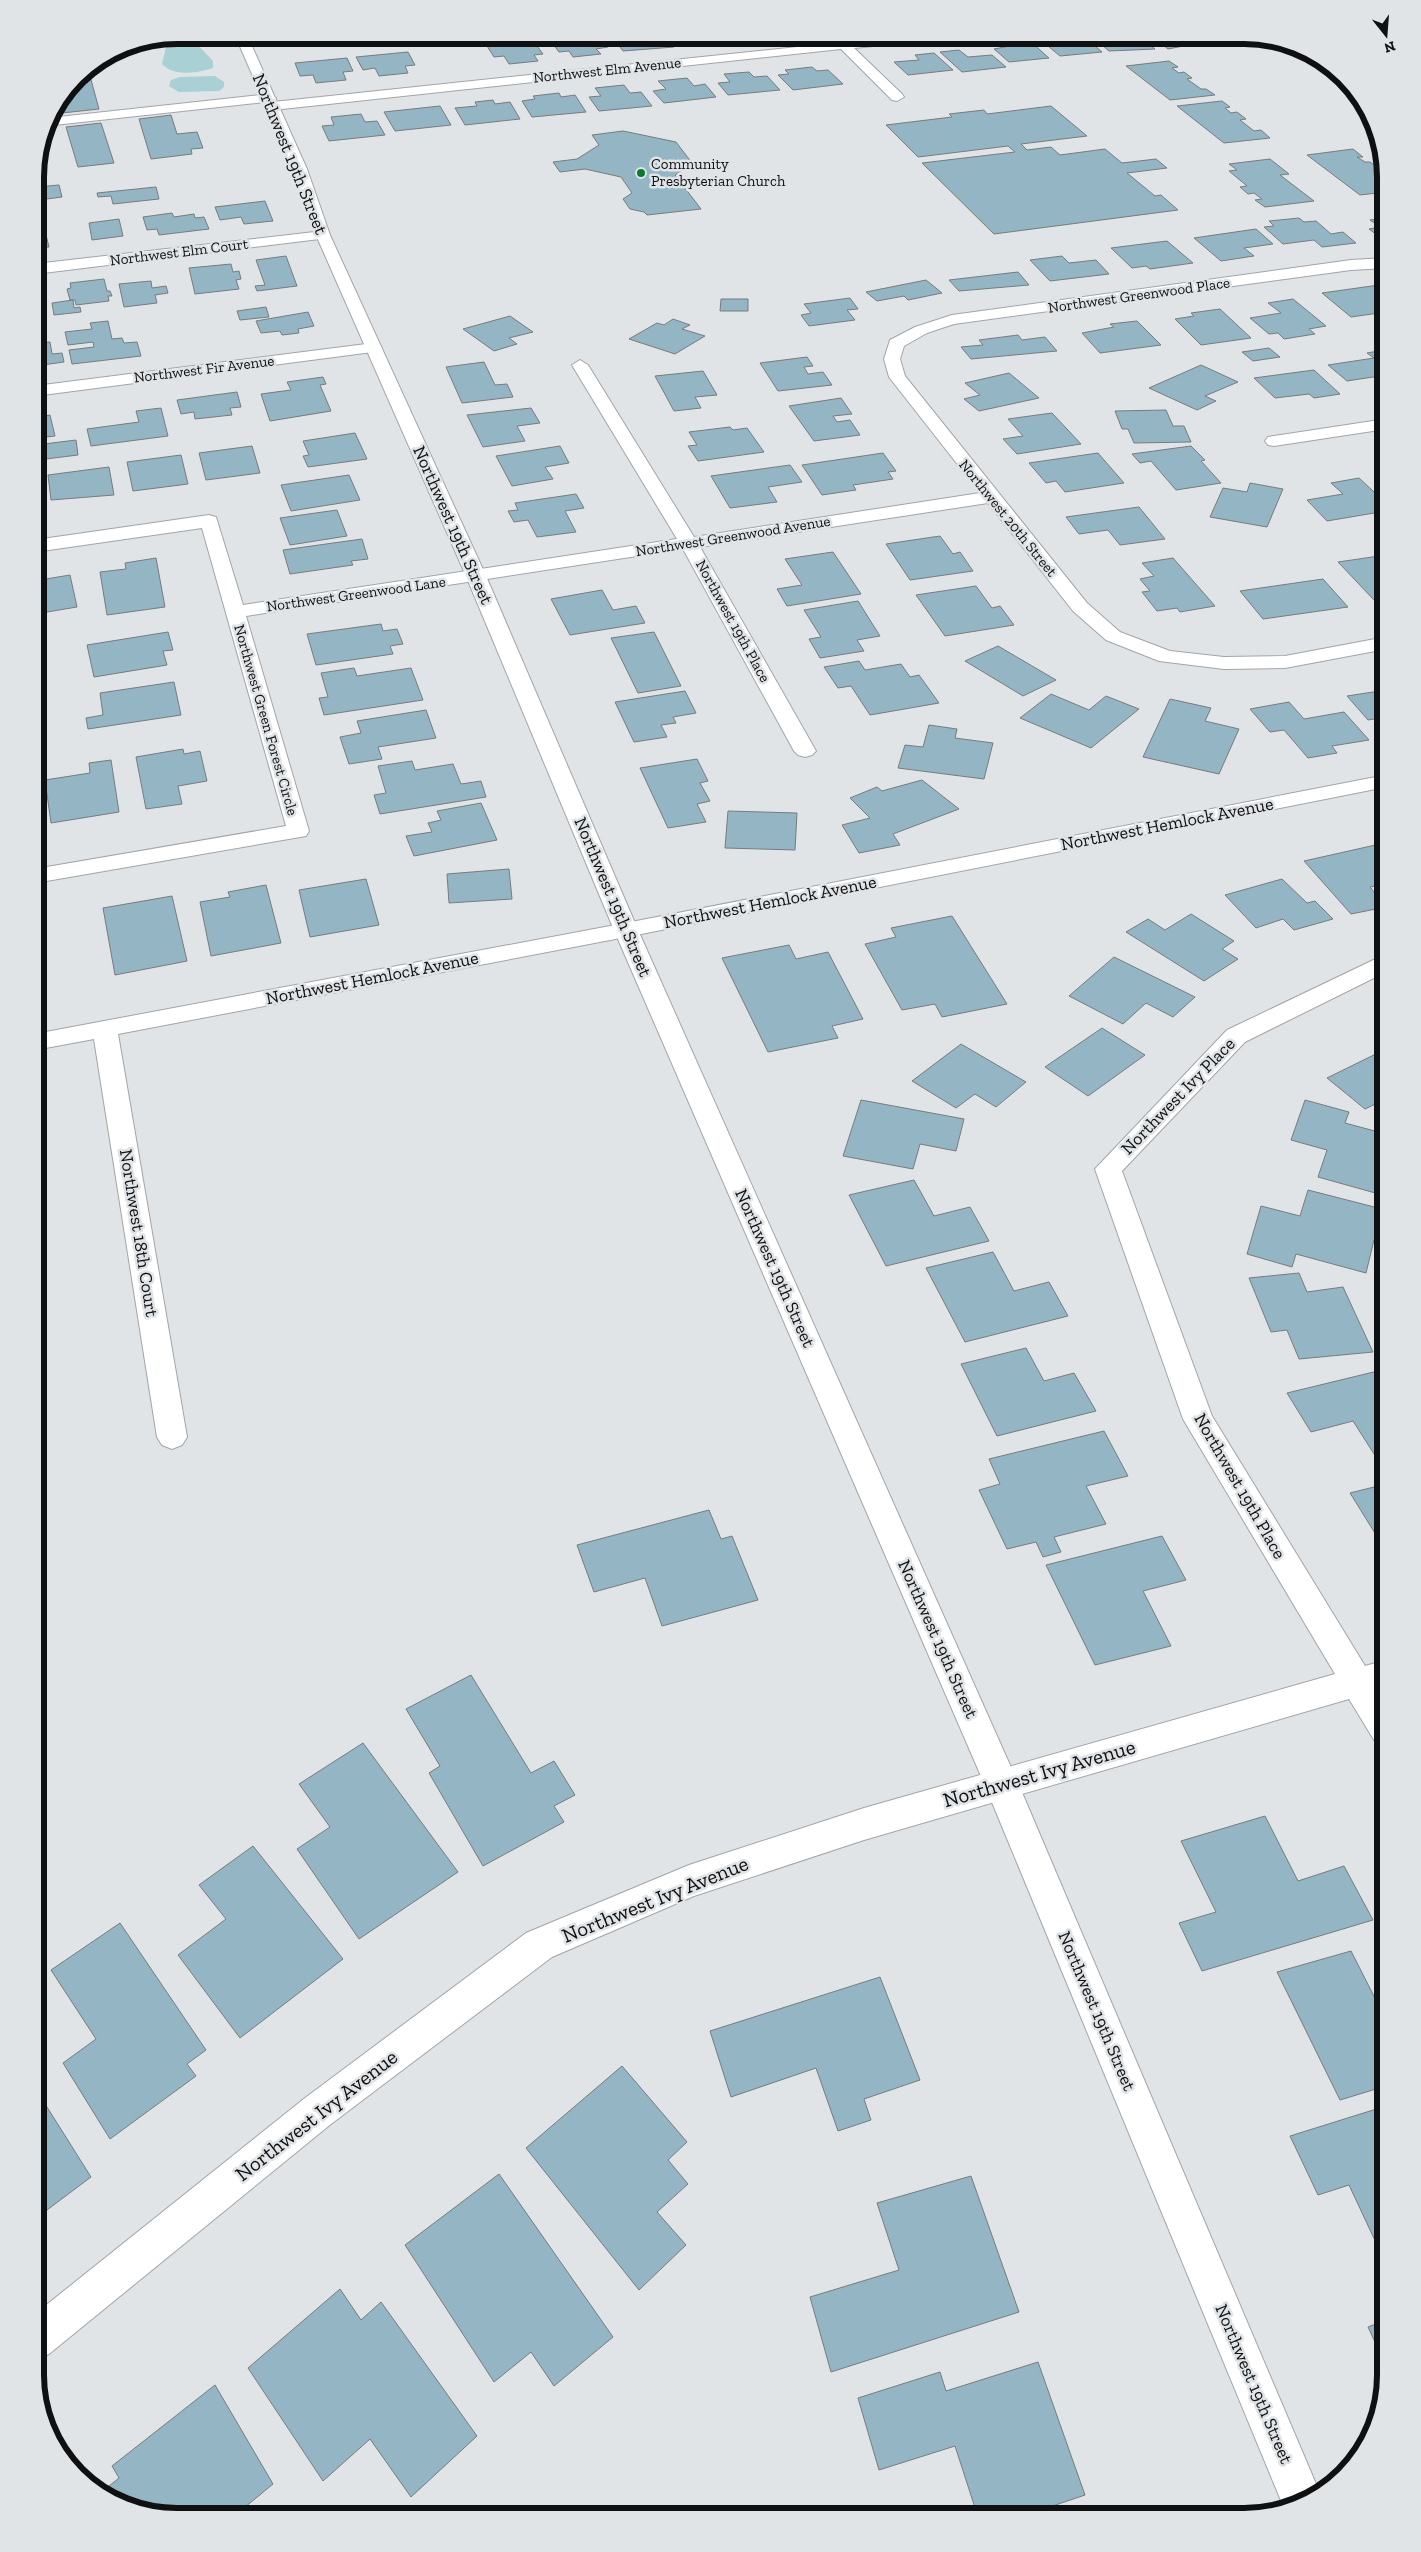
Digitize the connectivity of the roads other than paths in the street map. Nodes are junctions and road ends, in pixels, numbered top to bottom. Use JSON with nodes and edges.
{"nodes":[{"id":1,"x":245,"y":44,"type":"edge"},
{"id":2,"x":854,"y":44,"type":"edge"},
{"id":3,"x":844,"y":45,"type":"junction"},
{"id":4,"x":897,"y":97,"type":"dead end"},
{"id":5,"x":271,"y":102,"type":"junction"},
{"id":6,"x":57,"y":121,"type":"edge"},
{"id":7,"x":323,"y":235,"type":"junction"},
{"id":8,"x":1377,"y":264,"type":"edge"},
{"id":9,"x":44,"y":268,"type":"edge"},
{"id":10,"x":896,"y":343,"type":"joint"},
{"id":11,"x":374,"y":348,"type":"junction"},
{"id":12,"x":580,"y":365,"type":"dead end"},
{"id":13,"x":44,"y":390,"type":"edge"},
{"id":14,"x":1377,"y":425,"type":"edge"},
{"id":15,"x":1274,"y":442,"type":"dead end"},
{"id":16,"x":990,"y":496,"type":"junction"},
{"id":17,"x":690,"y":542,"type":"junction"},
{"id":18,"x":44,"y":545,"type":"edge"},
{"id":19,"x":476,"y":576,"type":"junction"},
{"id":20,"x":236,"y":612,"type":"junction"},
{"id":21,"x":1377,"y":646,"type":"edge"},
{"id":22,"x":805,"y":751,"type":"dead end"},
{"id":23,"x":1377,"y":783,"type":"edge"},
{"id":24,"x":44,"y":874,"type":"edge"},
{"id":25,"x":626,"y":930,"type":"junction"},
{"id":26,"x":1377,"y":966,"type":"edge"},
{"id":27,"x":106,"y":1029,"type":"junction"},
{"id":28,"x":44,"y":1040,"type":"edge"},
{"id":29,"x":1108,"y":1169,"type":"joint"},
{"id":30,"x":172,"y":1437,"type":"dead end"},
{"id":31,"x":1371,"y":1678,"type":"edge"},
{"id":32,"x":1377,"y":1699,"type":"edge"},
{"id":33,"x":1001,"y":1783,"type":"junction"},
{"id":34,"x":44,"y":2333,"type":"edge"},
{"id":35,"x":1300,"y":2495,"type":"edge"}],
"edges":[{"from":1,"to":5,"type":"street","name":"Northwest 19th Street"},
{"from":2,"to":3,"type":"street","name":"Northwest Elm Avenue"},
{"from":3,"to":4,"type":"street"},
{"from":3,"to":5,"type":"street","name":"Northwest Elm Avenue"},
{"from":5,"to":6,"type":"street","name":"Northwest Elm Avenue"},
{"from":5,"to":7,"type":"street","name":"Northwest 19th Street"},
{"from":7,"to":9,"type":"street","name":"Northwest Elm Court"},
{"from":7,"to":11,"type":"street","name":"Northwest 19th Street"},
{"from":8,"to":10,"type":"street","name":"Northwest Greenwood Place"},
{"from":10,"to":16,"type":"street","name":"Northwest 20th Street"},
{"from":11,"to":13,"type":"street","name":"Northwest Fir Avenue"},
{"from":11,"to":19,"type":"street","name":"Northwest 19th Street"},
{"from":12,"to":17,"type":"street","name":"Northwest 19th Place"},
{"from":14,"to":15,"type":"street"},
{"from":16,"to":17,"type":"street","name":"Northwest Greenwood Avenue"},
{"from":16,"to":21,"type":"street","name":"Northwest 20th Street"},
{"from":17,"to":19,"type":"street","name":"Northwest Greenwood Avenue"},
{"from":17,"to":22,"type":"street","name":"Northwest 19th Place"},
{"from":18,"to":20,"type":"street","name":"Northwest Green Forest Circle"},
{"from":19,"to":20,"type":"street","name":"Northwest Greenwood Lane"},
{"from":19,"to":25,"type":"street","name":"Northwest 19th Street"},
{"from":20,"to":24,"type":"street","name":"Northwest Green Forest Circle"},
{"from":23,"to":25,"type":"street","name":"Northwest Hemlock Avenue"},
{"from":25,"to":27,"type":"street","name":"Northwest Hemlock Avenue"},
{"from":25,"to":33,"type":"street","name":"Northwest 19th Street"},
{"from":26,"to":29,"type":"street","name":"Northwest Ivy Place"},
{"from":27,"to":28,"type":"street","name":"Northwest Hemlock Avenue"},
{"from":27,"to":30,"type":"street","name":"Northwest 18th Court"},
{"from":29,"to":31,"type":"street","name":"Northwest 19th Place"},
{"from":31,"to":32,"type":"street","name":"Northwest 19th Place"},
{"from":31,"to":33,"type":"street","name":"Northwest Ivy Avenue"},
{"from":33,"to":34,"type":"street","name":"Northwest Ivy Avenue"},
{"from":33,"to":35,"type":"street","name":"Northwest 19th Street"}]}
